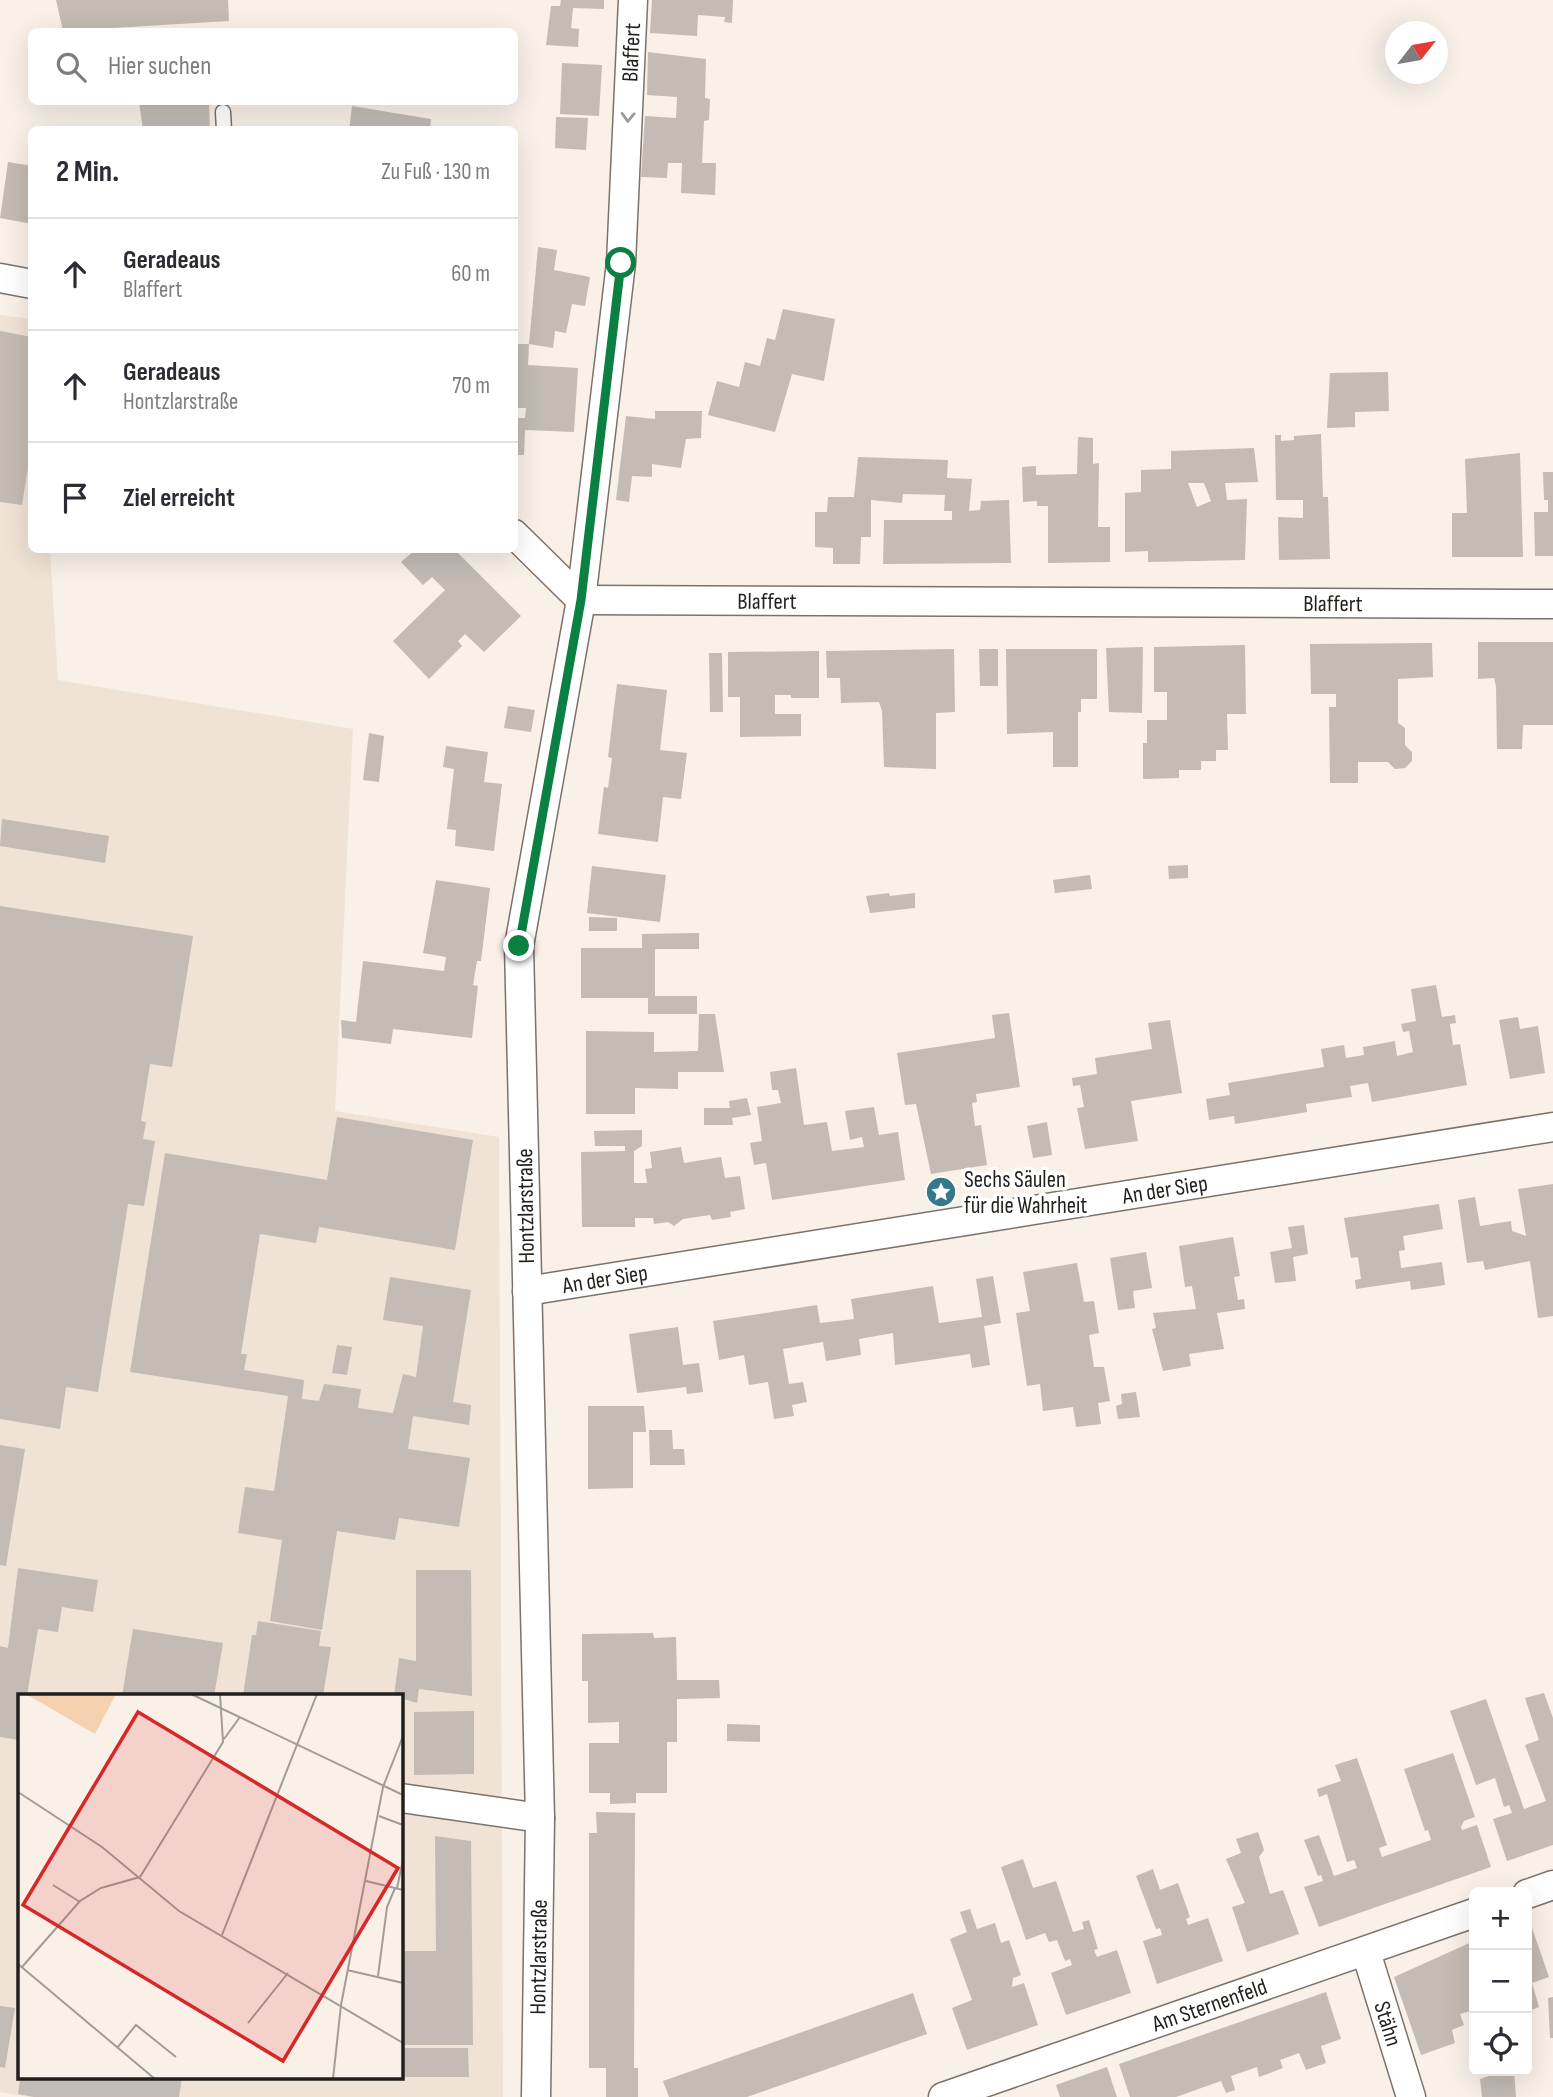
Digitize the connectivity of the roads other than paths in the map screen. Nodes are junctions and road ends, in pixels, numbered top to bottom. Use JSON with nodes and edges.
{"nodes":[{"id":1,"x":633,"y":0,"type":"edge"},
{"id":2,"x":223,"y":112,"type":"dead end"},
{"id":3,"x":224,"y":126,"type":"edge"},
{"id":4,"x":0,"y":278,"type":"edge"},
{"id":5,"x":28,"y":283,"type":"edge"},
{"id":6,"x":518,"y":538,"type":"edge"},
{"id":7,"x":581,"y":600,"type":"junction"},
{"id":8,"x":1553,"y":604,"type":"edge"},
{"id":9,"x":1553,"y":1127,"type":"edge"},
{"id":10,"x":527,"y":1291,"type":"junction"},
{"id":11,"x":402,"y":1798,"type":"edge"},
{"id":12,"x":540,"y":1818,"type":"junction"},
{"id":13,"x":1553,"y":1885,"type":"edge"},
{"id":14,"x":1532,"y":1893,"type":"edge"},
{"id":15,"x":1469,"y":1915,"type":"edge"},
{"id":16,"x":1366,"y":1952,"type":"junction"},
{"id":17,"x":536,"y":2097,"type":"edge"},
{"id":18,"x":943,"y":2097,"type":"edge"},
{"id":19,"x":1412,"y":2097,"type":"edge"}],
"edges":[{"from":1,"to":7,"type":"street","name":"Blaffert","one_way":true},
{"from":2,"to":3,"type":"lane"},
{"from":4,"to":5,"type":"street"},
{"from":6,"to":7,"type":"street"},
{"from":7,"to":8,"type":"street","name":"Blaffert"},
{"from":7,"to":10,"type":"street","name":"Hontzlarstraße"},
{"from":9,"to":10,"type":"street","name":"An der Siep"},
{"from":10,"to":12,"type":"street","name":"Hontzlarstraße"},
{"from":11,"to":12,"type":"street"},
{"from":12,"to":17,"type":"street","name":"Hontzlarstraße"},
{"from":13,"to":14,"type":"street"},
{"from":15,"to":16,"type":"street","name":"Am Sternenfeld"},
{"from":16,"to":18,"type":"street","name":"Am Sternenfeld"},
{"from":16,"to":19,"type":"street","name":"Stähn"}]}
